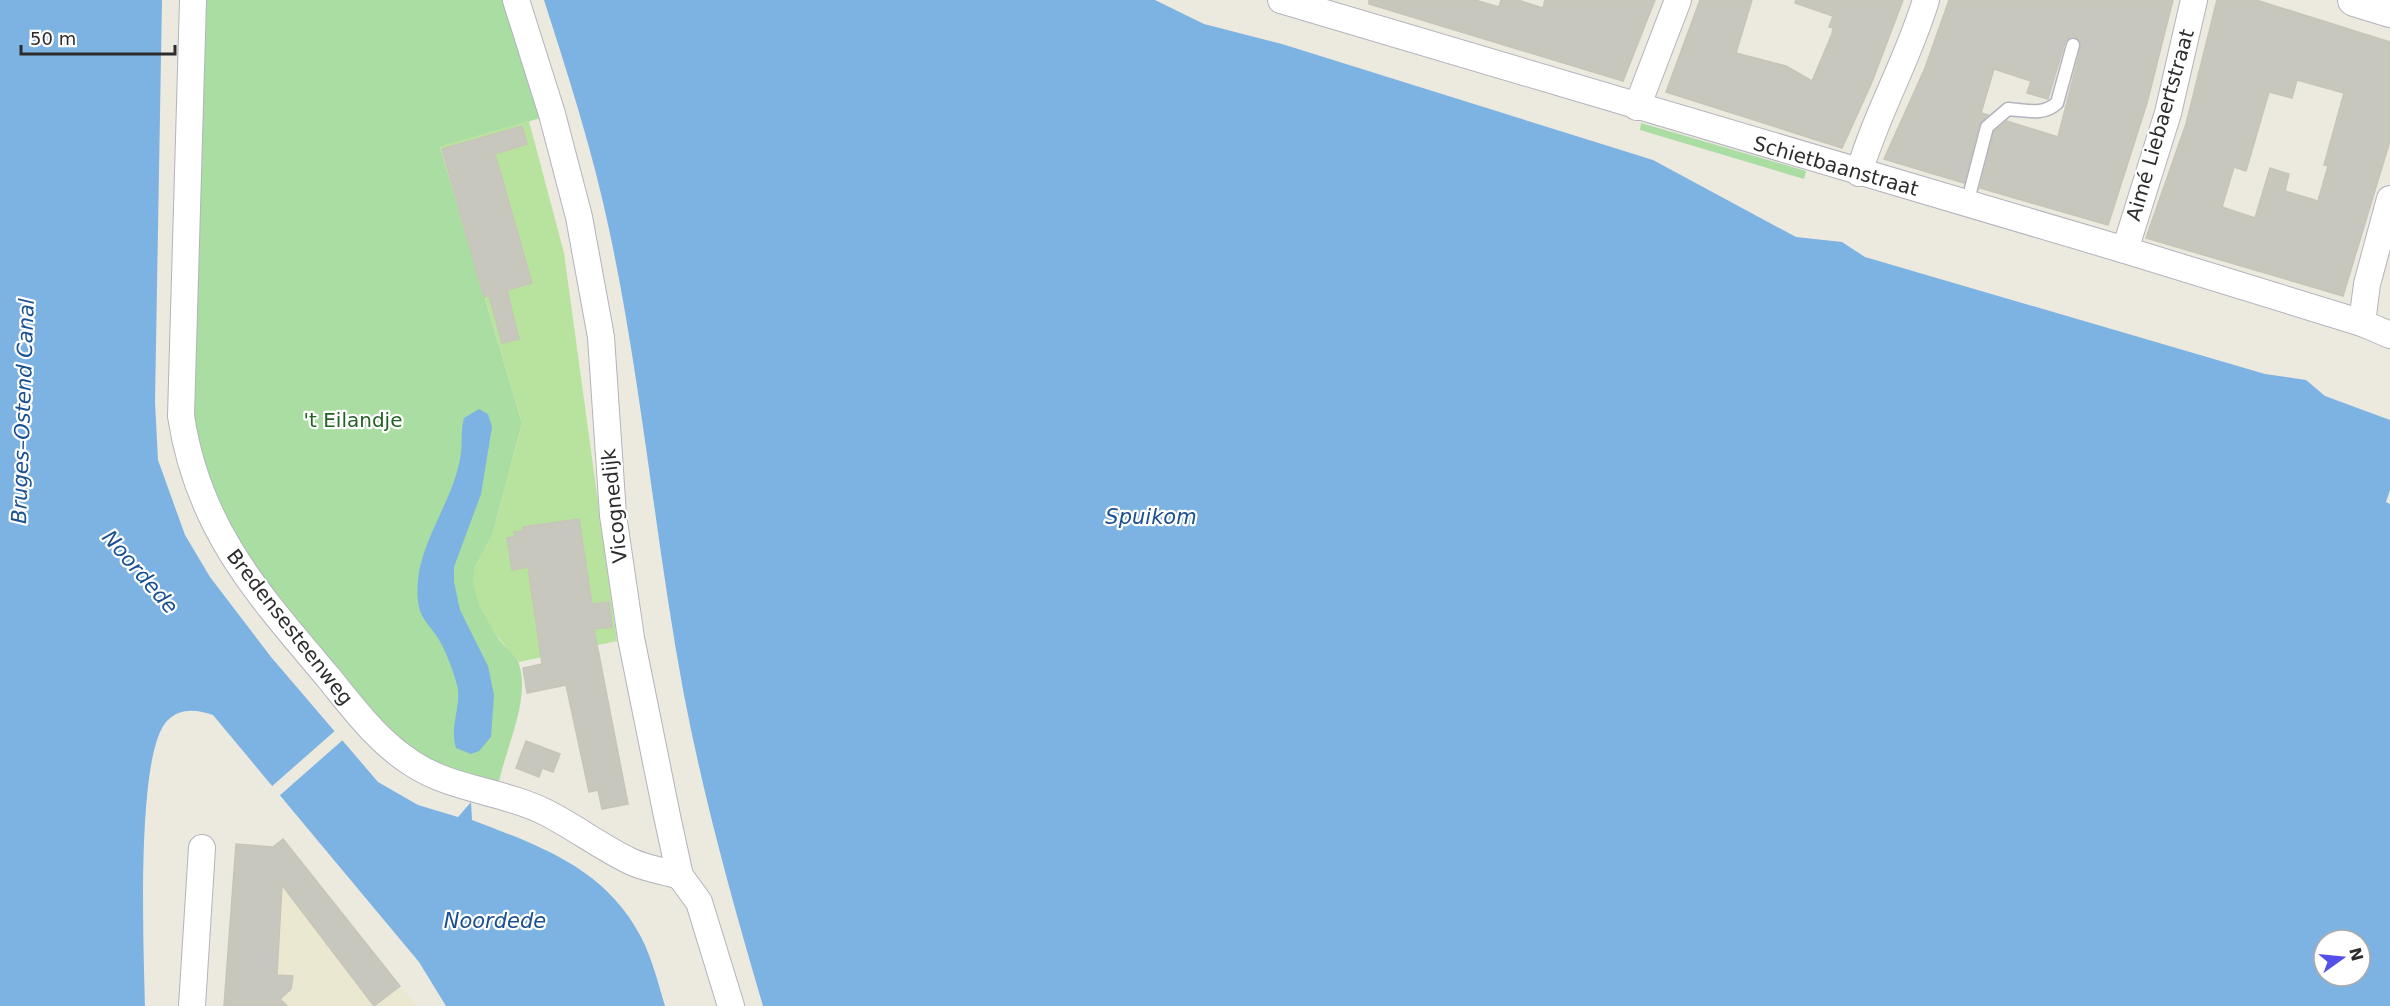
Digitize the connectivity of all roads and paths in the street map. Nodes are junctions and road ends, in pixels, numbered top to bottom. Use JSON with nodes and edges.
{"nodes":[{"id":1,"x":193,"y":0,"type":"edge"},
{"id":2,"x":516,"y":0,"type":"edge"},
{"id":3,"x":1281,"y":0,"type":"edge"},
{"id":4,"x":1678,"y":0,"type":"edge"},
{"id":5,"x":1926,"y":0,"type":"edge"},
{"id":6,"x":2194,"y":0,"type":"edge"},
{"id":7,"x":2354,"y":0,"type":"edge"},
{"id":8,"x":1329,"y":7,"type":"edge"},
{"id":9,"x":2390,"y":11,"type":"edge"},
{"id":10,"x":2073,"y":45,"type":"dead end"},
{"id":11,"x":1637,"y":107,"type":"junction"},
{"id":12,"x":1859,"y":173,"type":"junction"},
{"id":13,"x":2390,"y":199,"type":"edge"},
{"id":14,"x":1967,"y":204,"type":"junction"},
{"id":15,"x":2125,"y":250,"type":"junction"},
{"id":16,"x":2362,"y":323,"type":"junction"},
{"id":17,"x":2390,"y":335,"type":"edge"},
{"id":18,"x":202,"y":848,"type":"dead end"},
{"id":19,"x":680,"y":876,"type":"junction"},
{"id":20,"x":192,"y":1006,"type":"edge"},
{"id":21,"x":730,"y":1006,"type":"edge"}],
"edges":[{"from":1,"to":19,"type":"street","name":"Bredensesteenweg"},
{"from":2,"to":19,"type":"street","name":"Vicognedijk"},
{"from":3,"to":8,"type":"street","name":"Schietbaanstraat"},
{"from":4,"to":11,"type":"street"},
{"from":5,"to":12,"type":"street"},
{"from":6,"to":15,"type":"street","name":"Aimé Liebaertstraat"},
{"from":7,"to":9,"type":"street"},
{"from":8,"to":11,"type":"street","name":"Schietbaanstraat"},
{"from":10,"to":14,"type":"lane"},
{"from":11,"to":12,"type":"street","name":"Schietbaanstraat"},
{"from":12,"to":14,"type":"street","name":"Schietbaanstraat"},
{"from":13,"to":16,"type":"street"},
{"from":14,"to":15,"type":"street","name":"Schietbaanstraat"},
{"from":15,"to":16,"type":"street","name":"Schietbaanstraat"},
{"from":16,"to":17,"type":"street","name":"Schietbaanstraat"},
{"from":18,"to":20,"type":"street"},
{"from":19,"to":21,"type":"street","name":"Vicognedijk"}]}
